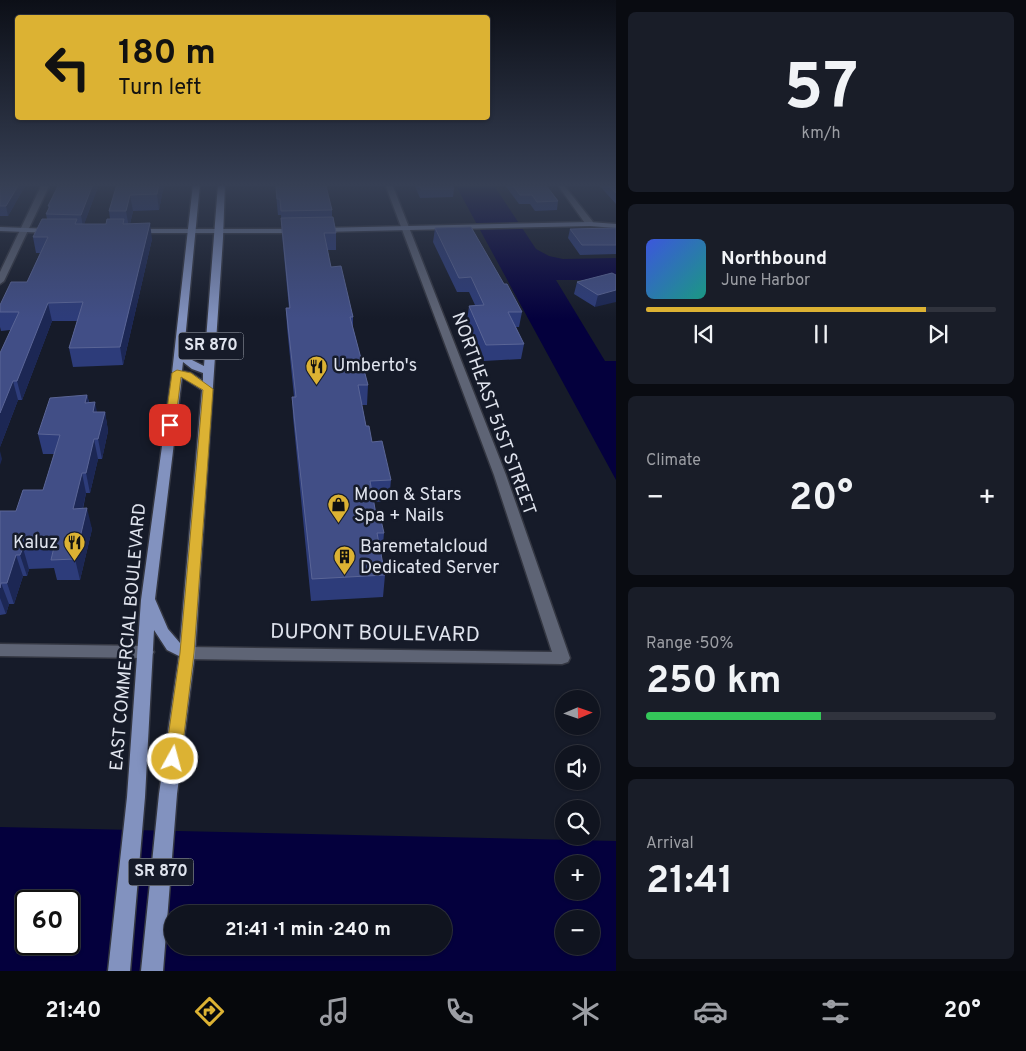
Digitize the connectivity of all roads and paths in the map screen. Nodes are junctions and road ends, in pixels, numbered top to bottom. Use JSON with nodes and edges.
{"nodes":[{"id":1,"x":25,"y":229,"type":"edge"},
{"id":2,"x":191,"y":229,"type":"edge"},
{"id":3,"x":220,"y":229,"type":"edge"},
{"id":4,"x":406,"y":229,"type":"edge"},
{"id":5,"x":0,"y":281,"type":"edge"},
{"id":6,"x":179,"y":351,"type":"junction"},
{"id":7,"x":209,"y":370,"type":"junction"},
{"id":8,"x":177,"y":373,"type":"junction"},
{"id":9,"x":208,"y":389,"type":"junction"},
{"id":10,"x":148,"y":600,"type":"junction"},
{"id":11,"x":0,"y":650,"type":"edge"},
{"id":12,"x":146,"y":652,"type":"junction"},
{"id":13,"x":187,"y":653,"type":"junction"},
{"id":14,"x":562,"y":658,"type":"joint"},
{"id":15,"x":119,"y":971,"type":"edge"},
{"id":16,"x":152,"y":971,"type":"edge"}],
"edges":[{"from":1,"to":5,"type":"street"},
{"from":2,"to":6,"type":"main road","name":"EAST COMMERCIAL BOULEVARD","number":"SR 870"},
{"from":3,"to":7,"type":"main road","number":"SR 870"},
{"from":4,"to":14,"type":"street","name":"NORTHEAST 51ST STREET"},
{"from":6,"to":7,"type":"main road"},
{"from":6,"to":8,"type":"main road","name":"EAST COMMERCIAL BOULEVARD","number":"SR 870"},
{"from":7,"to":9,"type":"main road","number":"SR 870"},
{"from":8,"to":9,"type":"main road"},
{"from":8,"to":10,"type":"main road","name":"EAST COMMERCIAL BOULEVARD","number":"SR 870"},
{"from":9,"to":13,"type":"main road","number":"SR 870"},
{"from":10,"to":12,"type":"main road","name":"EAST COMMERCIAL BOULEVARD","number":"SR 870"},
{"from":10,"to":13,"type":"main road"},
{"from":11,"to":12,"type":"street"},
{"from":12,"to":15,"type":"main road","name":"EAST COMMERCIAL BOULEVARD","number":"SR 870"},
{"from":13,"to":14,"type":"street","name":"DUPONT BOULEVARD"},
{"from":13,"to":16,"type":"main road","number":"SR 870"}]}
